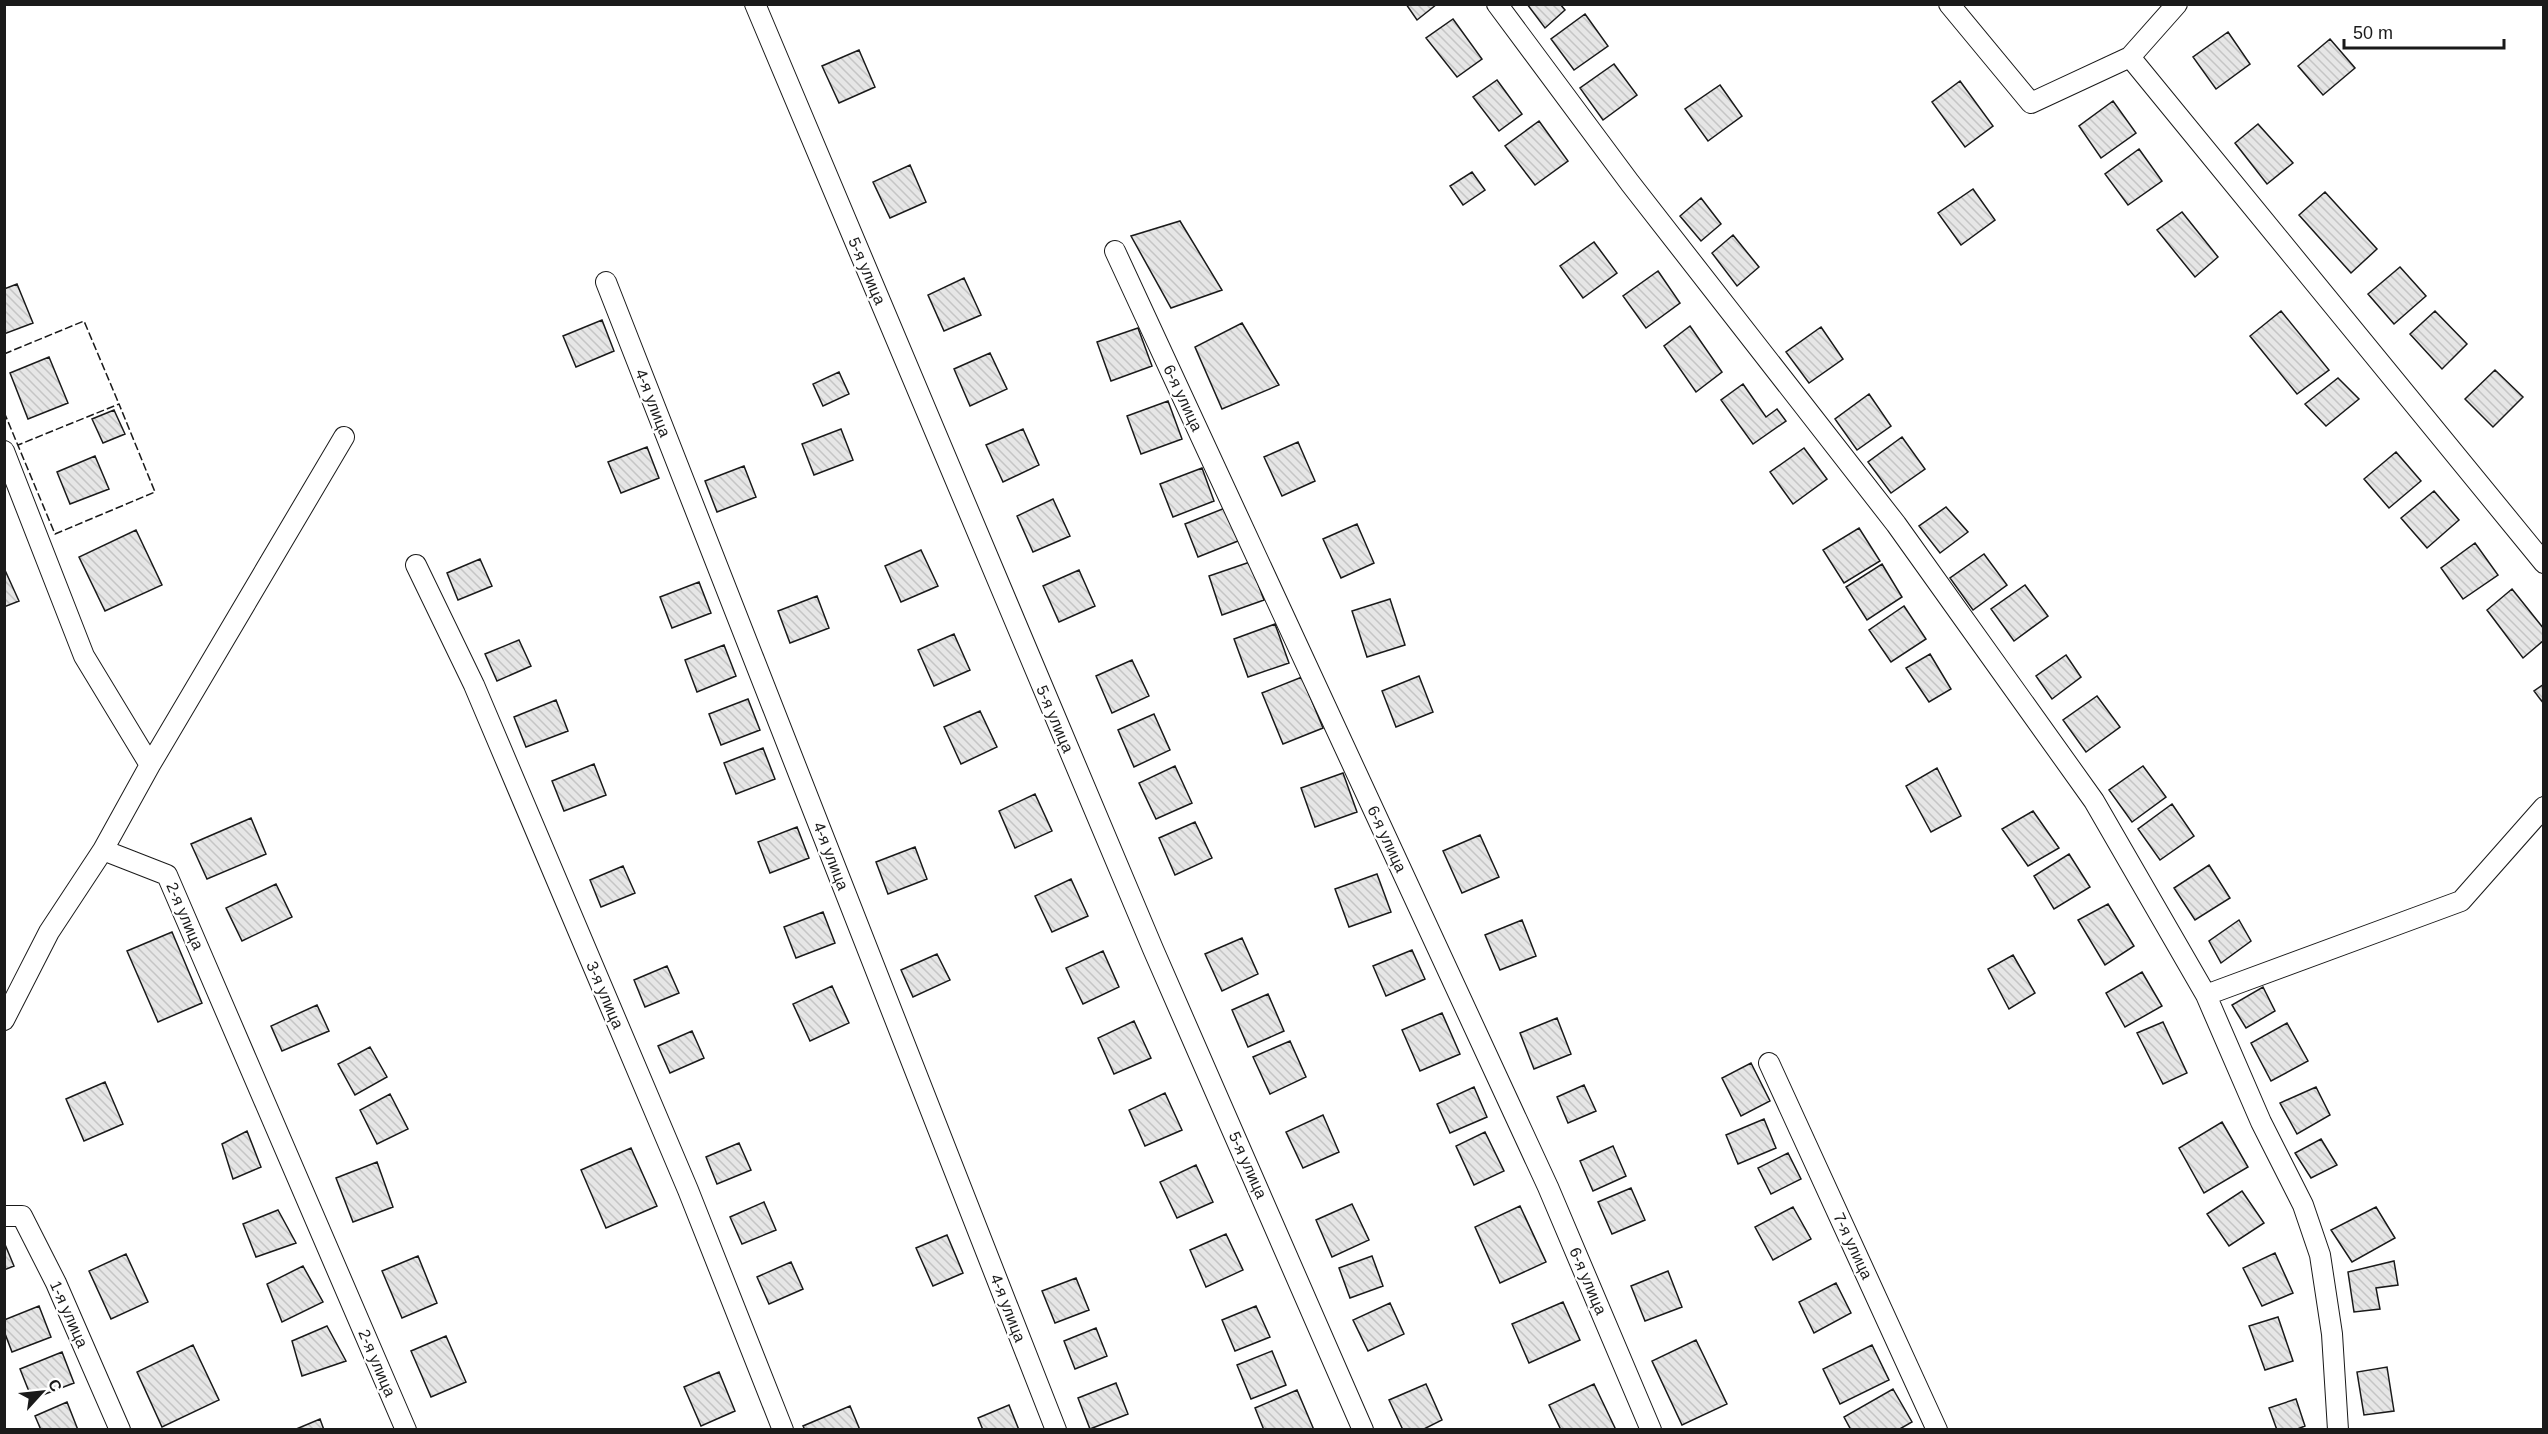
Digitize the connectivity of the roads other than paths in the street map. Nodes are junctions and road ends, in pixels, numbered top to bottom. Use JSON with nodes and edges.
{"nodes":[{"id":1,"x":755,"y":4,"type":"edge"},
{"id":2,"x":1497,"y":4,"type":"edge"},
{"id":3,"x":1949,"y":4,"type":"edge"},
{"id":4,"x":2177,"y":4,"type":"edge"},
{"id":5,"x":2130,"y":57,"type":"junction"},
{"id":6,"x":1115,"y":251,"type":"dead end"},
{"id":7,"x":606,"y":282,"type":"dead end"},
{"id":8,"x":344,"y":437,"type":"dead end"},
{"id":9,"x":4,"y":451,"type":"edge"},
{"id":10,"x":2544,"y":563,"type":"edge"},
{"id":11,"x":416,"y":565,"type":"dead end"},
{"id":12,"x":150,"y":765,"type":"junction"},
{"id":13,"x":2544,"y":807,"type":"edge"},
{"id":14,"x":103,"y":850,"type":"junction"},
{"id":15,"x":2206,"y":995,"type":"junction"},
{"id":16,"x":4,"y":1020,"type":"edge"},
{"id":17,"x":1769,"y":1063,"type":"dead end"},
{"id":18,"x":4,"y":1216,"type":"edge"},
{"id":19,"x":120,"y":1430,"type":"edge"},
{"id":20,"x":406,"y":1430,"type":"edge"},
{"id":21,"x":783,"y":1430,"type":"edge"},
{"id":22,"x":1056,"y":1430,"type":"edge"},
{"id":23,"x":1363,"y":1430,"type":"edge"},
{"id":24,"x":1651,"y":1430,"type":"edge"},
{"id":25,"x":1937,"y":1430,"type":"edge"},
{"id":26,"x":2338,"y":1430,"type":"edge"}],
"edges":[{"from":1,"to":23,"type":"street","name":"5-я улица"},
{"from":2,"to":15,"type":"street"},
{"from":3,"to":5,"type":"street"},
{"from":4,"to":5,"type":"street"},
{"from":5,"to":10,"type":"street"},
{"from":6,"to":24,"type":"street","name":"6-я улица"},
{"from":7,"to":22,"type":"street","name":"4-я улица"},
{"from":8,"to":12,"type":"street"},
{"from":9,"to":12,"type":"street"},
{"from":11,"to":21,"type":"street","name":"3-я улица"},
{"from":12,"to":14,"type":"street"},
{"from":13,"to":15,"type":"street"},
{"from":14,"to":16,"type":"street"},
{"from":14,"to":20,"type":"street","name":"2-я улица"},
{"from":15,"to":26,"type":"street"},
{"from":17,"to":25,"type":"street","name":"7-я улица"},
{"from":18,"to":19,"type":"street","name":"1-я улица"}]}
